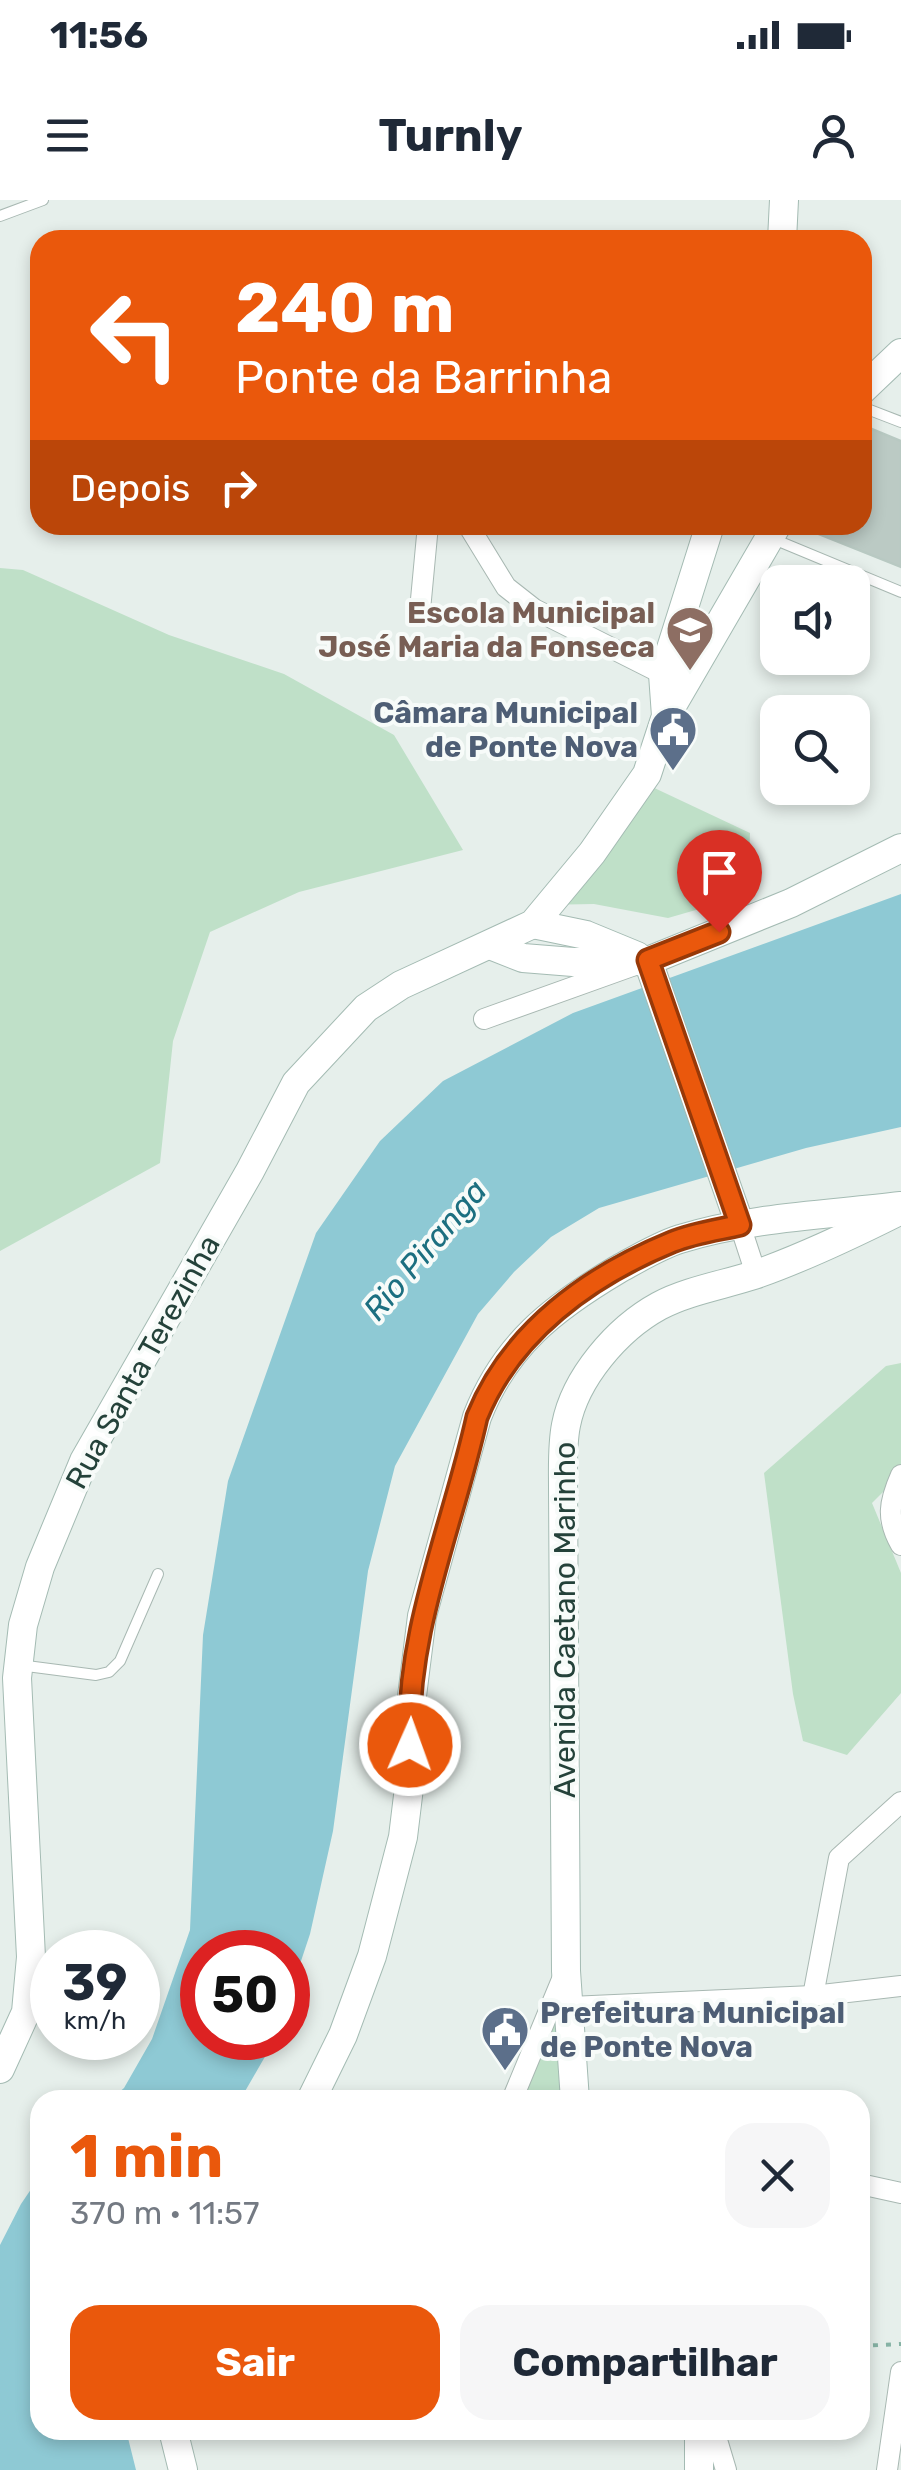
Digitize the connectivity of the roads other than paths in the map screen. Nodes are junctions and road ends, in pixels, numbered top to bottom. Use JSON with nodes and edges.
{"nodes":[{"id":1,"x":43,"y":200,"type":"edge"},
{"id":2,"x":784,"y":200,"type":"edge"},
{"id":3,"x":0,"y":216,"type":"edge"},
{"id":4,"x":782,"y":230,"type":"edge"},
{"id":5,"x":901,"y":353,"type":"edge"},
{"id":6,"x":872,"y":381,"type":"edge"},
{"id":7,"x":872,"y":410,"type":"edge"},
{"id":8,"x":901,"y":422,"type":"edge"},
{"id":9,"x":427,"y":535,"type":"edge"},
{"id":10,"x":474,"y":535,"type":"edge"},
{"id":11,"x":707,"y":535,"type":"edge"},
{"id":12,"x":772,"y":535,"type":"edge"},
{"id":13,"x":780,"y":535,"type":"edge"},
{"id":14,"x":901,"y":592,"type":"edge"},
{"id":15,"x":420,"y":610,"type":"dead end"},
{"id":16,"x":663,"y":674,"type":"junction"},
{"id":17,"x":666,"y":716,"type":"junction"},
{"id":18,"x":901,"y":848,"type":"edge"},
{"id":19,"x":533,"y":924,"type":"junction"},
{"id":20,"x":490,"y":946,"type":"junction"},
{"id":21,"x":650,"y":966,"type":"junction"},
{"id":22,"x":484,"y":1018,"type":"dead end"},
{"id":23,"x":901,"y":1208,"type":"edge"},
{"id":24,"x":740,"y":1225,"type":"junction"},
{"id":25,"x":756,"y":1274,"type":"junction"},
{"id":26,"x":901,"y":1476,"type":"edge"},
{"id":27,"x":901,"y":1545,"type":"edge"},
{"id":28,"x":158,"y":1574,"type":"dead end"},
{"id":29,"x":18,"y":1665,"type":"junction"},
{"id":30,"x":901,"y":1802,"type":"edge"},
{"id":31,"x":566,"y":1971,"type":"junction"},
{"id":32,"x":901,"y":1986,"type":"edge"},
{"id":33,"x":813,"y":1996,"type":"junction"},
{"id":34,"x":570,"y":2007,"type":"junction"},
{"id":35,"x":0,"y":2069,"type":"edge"},
{"id":36,"x":316,"y":2090,"type":"edge"},
{"id":37,"x":516,"y":2090,"type":"edge"},
{"id":38,"x":574,"y":2090,"type":"edge"},
{"id":39,"x":870,"y":2186,"type":"edge"},
{"id":40,"x":901,"y":2193,"type":"edge"},
{"id":41,"x":901,"y":2372,"type":"edge"},
{"id":42,"x":176,"y":2440,"type":"edge"},
{"id":43,"x":700,"y":2440,"type":"edge"},
{"id":44,"x":717,"y":2440,"type":"edge"},
{"id":45,"x":183,"y":2470,"type":"edge"},
{"id":46,"x":699,"y":2470,"type":"edge"},
{"id":47,"x":726,"y":2470,"type":"edge"},
{"id":48,"x":886,"y":2470,"type":"edge"}],
"edges":[{"from":1,"to":3,"type":"lane"},
{"from":2,"to":4,"type":"street"},
{"from":5,"to":6,"type":"street"},
{"from":7,"to":8,"type":"lane"},
{"from":9,"to":15,"type":"street"},
{"from":10,"to":16,"type":"street"},
{"from":11,"to":16,"type":"street"},
{"from":12,"to":17,"type":"street"},
{"from":13,"to":14,"type":"lane"},
{"from":16,"to":17,"type":"street"},
{"from":17,"to":19,"type":"street"},
{"from":18,"to":21,"type":"street"},
{"from":19,"to":20,"type":"street","name":"Rua Santa Terezinha"},
{"from":19,"to":21,"type":"street"},
{"from":20,"to":21,"type":"street"},
{"from":20,"to":29,"type":"street","name":"Rua Santa Terezinha"},
{"from":21,"to":22,"type":"street"},
{"from":21,"to":24,"type":"street"},
{"from":23,"to":24,"type":"street"},
{"from":23,"to":25,"type":"street","name":"Avenida Caetano Marinho"},
{"from":24,"to":25,"type":"street"},
{"from":24,"to":36,"type":"street"},
{"from":25,"to":31,"type":"street","name":"Avenida Caetano Marinho"},
{"from":26,"to":27,"type":"street"},
{"from":28,"to":29,"type":"lane"},
{"from":29,"to":35,"type":"street","name":"Rua Santa Terezinha"},
{"from":30,"to":33,"type":"street"},
{"from":31,"to":34,"type":"street"},
{"from":31,"to":37,"type":"street","name":"Avenida Caetano Marinho"},
{"from":32,"to":33,"type":"street"},
{"from":33,"to":34,"type":"street"},
{"from":34,"to":38,"type":"street"},
{"from":39,"to":40,"type":"street"},
{"from":41,"to":48,"type":"street"},
{"from":42,"to":45,"type":"street"},
{"from":43,"to":46,"type":"street"},
{"from":44,"to":47,"type":"street"}]}
